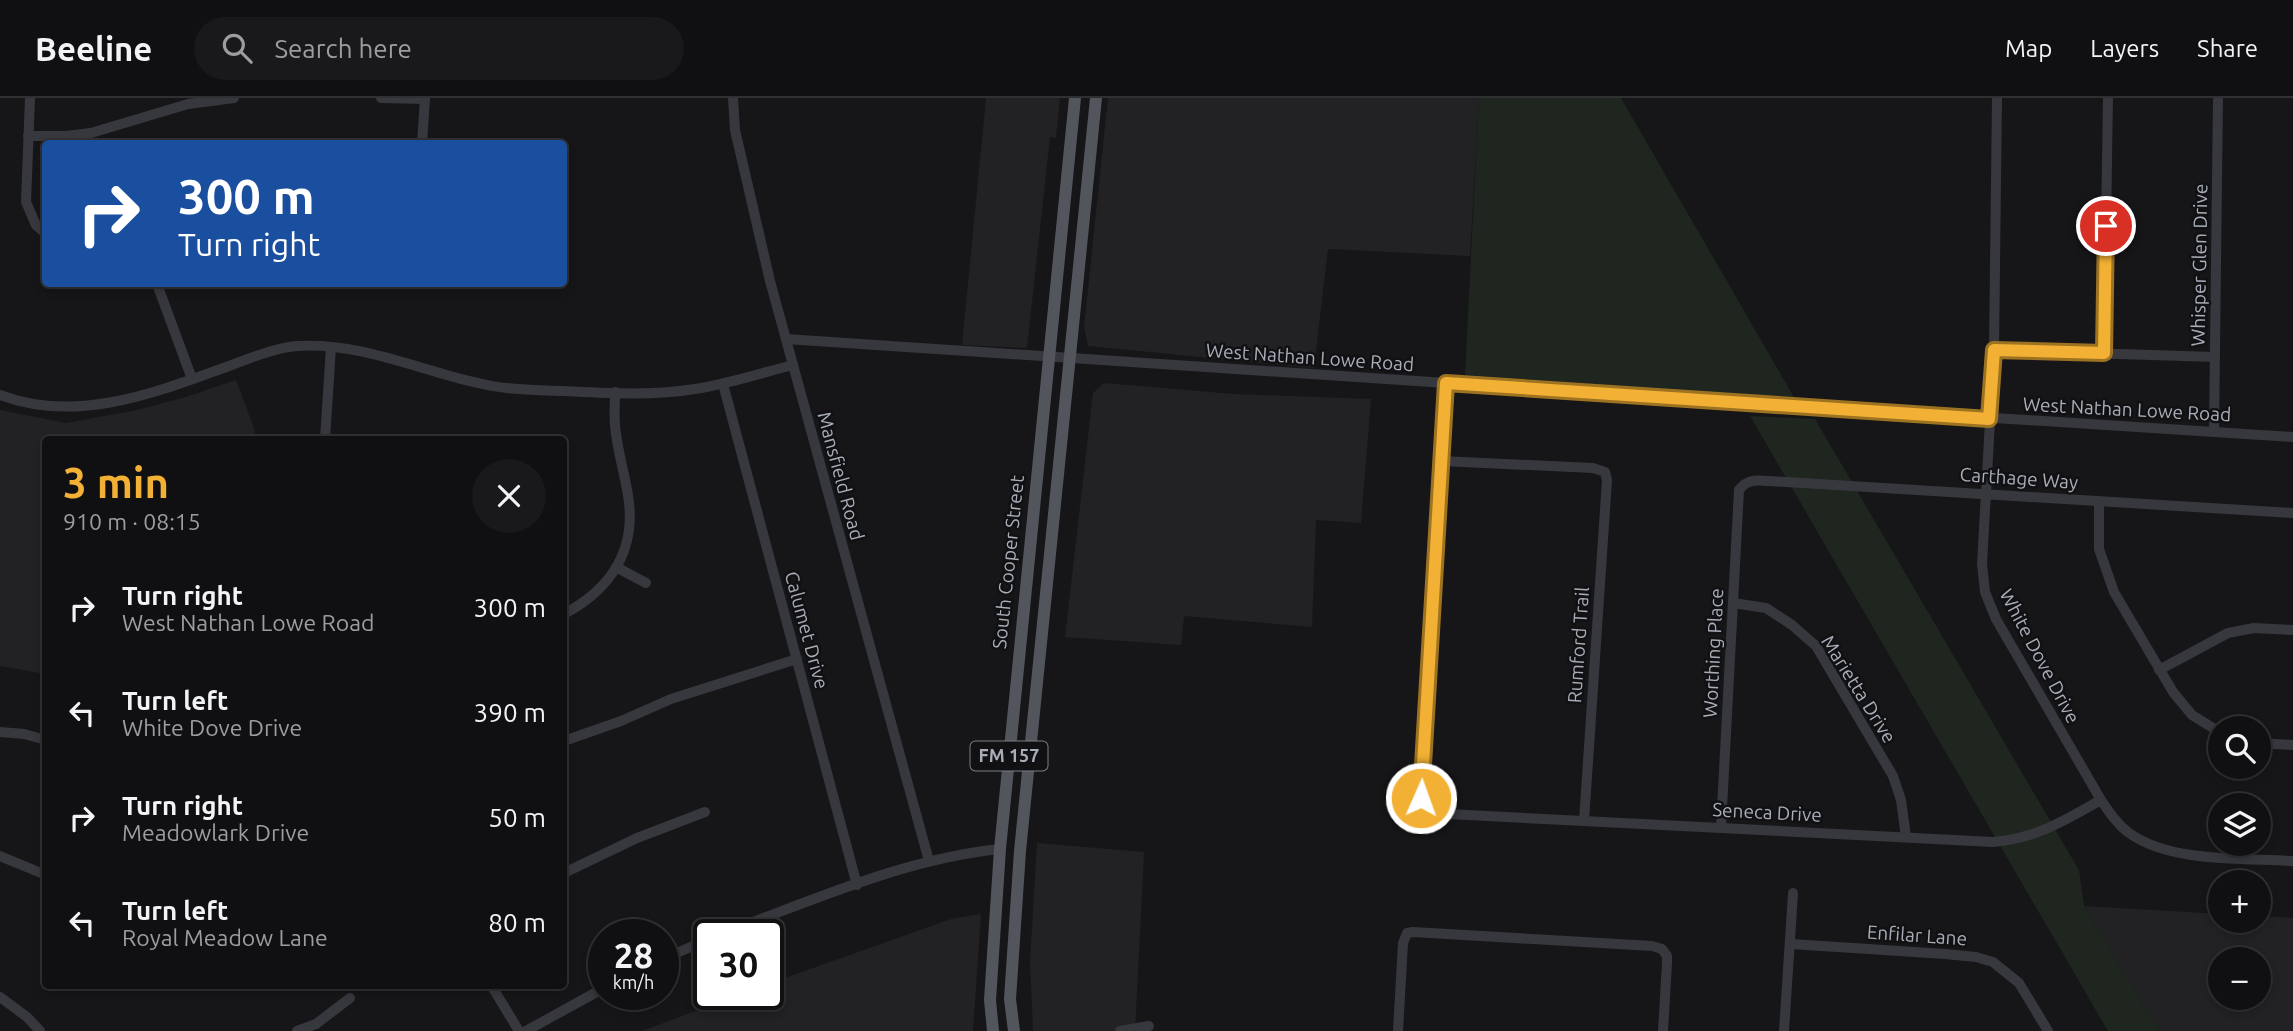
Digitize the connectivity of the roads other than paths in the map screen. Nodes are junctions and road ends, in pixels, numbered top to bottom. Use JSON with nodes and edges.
{"nodes":[{"id":1,"x":30,"y":98,"type":"edge"},
{"id":2,"x":234,"y":98,"type":"edge"},
{"id":3,"x":381,"y":98,"type":"edge"},
{"id":4,"x":733,"y":98,"type":"edge"},
{"id":5,"x":1075,"y":98,"type":"edge"},
{"id":6,"x":1096,"y":98,"type":"edge"},
{"id":7,"x":1997,"y":98,"type":"edge"},
{"id":8,"x":2108,"y":98,"type":"edge"},
{"id":9,"x":2218,"y":98,"type":"edge"},
{"id":10,"x":425,"y":99,"type":"edge"},
{"id":11,"x":28,"y":136,"type":"junction"},
{"id":12,"x":422,"y":140,"type":"edge"},
{"id":13,"x":42,"y":230,"type":"edge"},
{"id":14,"x":158,"y":287,"type":"edge"},
{"id":15,"x":786,"y":339,"type":"junction"},
{"id":16,"x":331,"y":347,"type":"junction"},
{"id":17,"x":1994,"y":350,"type":"junction"},
{"id":18,"x":2104,"y":353,"type":"junction"},
{"id":19,"x":1049,"y":356,"type":"junction"},
{"id":20,"x":2215,"y":357,"type":"junction"},
{"id":21,"x":1070,"y":358,"type":"junction"},
{"id":22,"x":793,"y":365,"type":"junction"},
{"id":23,"x":192,"y":379,"type":"junction"},
{"id":24,"x":1446,"y":383,"type":"junction"},
{"id":25,"x":723,"y":384,"type":"junction"},
{"id":26,"x":615,"y":392,"type":"junction"},
{"id":27,"x":0,"y":395,"type":"edge"},
{"id":28,"x":1989,"y":419,"type":"junction"},
{"id":29,"x":2214,"y":432,"type":"junction"},
{"id":30,"x":325,"y":436,"type":"edge"},
{"id":31,"x":2293,"y":437,"type":"edge"},
{"id":32,"x":1441,"y":461,"type":"junction"},
{"id":33,"x":1744,"y":483,"type":"joint"},
{"id":34,"x":1985,"y":494,"type":"junction"},
{"id":35,"x":2099,"y":501,"type":"junction"},
{"id":36,"x":2293,"y":513,"type":"edge"},
{"id":37,"x":616,"y":566,"type":"junction"},
{"id":38,"x":646,"y":583,"type":"dead end"},
{"id":39,"x":1733,"y":603,"type":"junction"},
{"id":40,"x":567,"y":612,"type":"edge"},
{"id":41,"x":1021,"y":623,"type":"junction"},
{"id":42,"x":1042,"y":625,"type":"junction"},
{"id":43,"x":2293,"y":630,"type":"edge"},
{"id":44,"x":797,"y":659,"type":"junction"},
{"id":45,"x":2159,"y":670,"type":"junction"},
{"id":46,"x":2208,"y":725,"type":"edge"},
{"id":47,"x":0,"y":732,"type":"edge"},
{"id":48,"x":42,"y":739,"type":"edge"},
{"id":49,"x":567,"y":740,"type":"edge"},
{"id":50,"x":2271,"y":744,"type":"edge"},
{"id":51,"x":2293,"y":745,"type":"edge"},
{"id":52,"x":2101,"y":800,"type":"junction"},
{"id":53,"x":705,"y":812,"type":"dead end"},
{"id":54,"x":1584,"y":821,"type":"junction"},
{"id":55,"x":1721,"y":827,"type":"junction"},
{"id":56,"x":1906,"y":838,"type":"junction"},
{"id":57,"x":1000,"y":849,"type":"junction"},
{"id":58,"x":0,"y":856,"type":"edge"},
{"id":59,"x":929,"y":861,"type":"junction"},
{"id":60,"x":2293,"y":861,"type":"edge"},
{"id":61,"x":567,"y":872,"type":"edge"},
{"id":62,"x":42,"y":873,"type":"edge"},
{"id":63,"x":857,"y":885,"type":"junction"},
{"id":64,"x":1793,"y":893,"type":"dead end"},
{"id":65,"x":763,"y":919,"type":"edge"},
{"id":66,"x":1791,"y":944,"type":"junction"},
{"id":67,"x":493,"y":989,"type":"edge"},
{"id":68,"x":0,"y":997,"type":"edge"},
{"id":69,"x":588,"y":997,"type":"edge"},
{"id":70,"x":350,"y":998,"type":"dead end"},
{"id":71,"x":1155,"y":1016,"type":"dead end"},
{"id":72,"x":1149,"y":1029,"type":"edge"},
{"id":73,"x":40,"y":1031,"type":"edge"},
{"id":74,"x":297,"y":1031,"type":"edge"},
{"id":75,"x":519,"y":1031,"type":"edge"},
{"id":76,"x":526,"y":1031,"type":"edge"},
{"id":77,"x":993,"y":1031,"type":"edge"},
{"id":78,"x":1014,"y":1031,"type":"edge"},
{"id":79,"x":1120,"y":1031,"type":"edge"},
{"id":80,"x":1398,"y":1031,"type":"edge"},
{"id":81,"x":1663,"y":1031,"type":"edge"},
{"id":82,"x":1784,"y":1031,"type":"edge"},
{"id":83,"x":2048,"y":1031,"type":"edge"}],
"edges":[{"from":1,"to":11,"type":"street"},
{"from":2,"to":11,"type":"street"},
{"from":3,"to":10,"type":"street"},
{"from":4,"to":15,"type":"street","name":"Mansfield Road"},
{"from":5,"to":19,"type":"main road","name":"South Cooper Street","number":"FM 157"},
{"from":6,"to":21,"type":"main road","name":"South Cooper Street","number":"FM 157"},
{"from":7,"to":17,"type":"street","name":"White Dove Drive"},
{"from":8,"to":18,"type":"street"},
{"from":9,"to":20,"type":"street","name":"Whisper Glen Drive"},
{"from":10,"to":12,"type":"street"},
{"from":11,"to":13,"type":"street"},
{"from":14,"to":23,"type":"street"},
{"from":15,"to":19,"type":"street","name":"West Nathan Lowe Road"},
{"from":15,"to":22,"type":"street","name":"Mansfield Road"},
{"from":16,"to":23,"type":"street"},
{"from":16,"to":26,"type":"street"},
{"from":16,"to":30,"type":"street"},
{"from":17,"to":18,"type":"street"},
{"from":17,"to":28,"type":"street","name":"White Dove Drive"},
{"from":18,"to":20,"type":"street"},
{"from":19,"to":21,"type":"street","name":"West Nathan Lowe Road"},
{"from":19,"to":41,"type":"main road","name":"South Cooper Street","number":"FM 157"},
{"from":20,"to":29,"type":"street","name":"Whisper Glen Drive"},
{"from":21,"to":24,"type":"street","name":"West Nathan Lowe Road"},
{"from":21,"to":42,"type":"main road","name":"South Cooper Street","number":"FM 157"},
{"from":22,"to":25,"type":"street"},
{"from":22,"to":59,"type":"street","name":"Mansfield Road"},
{"from":23,"to":27,"type":"street"},
{"from":24,"to":28,"type":"street","name":"West Nathan Lowe Road"},
{"from":24,"to":32,"type":"street"},
{"from":25,"to":26,"type":"street"},
{"from":25,"to":44,"type":"street","name":"Calumet Drive"},
{"from":26,"to":37,"type":"street"},
{"from":28,"to":29,"type":"street","name":"West Nathan Lowe Road"},
{"from":28,"to":34,"type":"street","name":"White Dove Drive"},
{"from":29,"to":31,"type":"street","name":"West Nathan Lowe Road"},
{"from":32,"to":54,"type":"street","name":"Seneca Drive"},
{"from":32,"to":54,"type":"street","name":"Rumford Trail"},
{"from":33,"to":34,"type":"street","name":"Carthage Way"},
{"from":33,"to":39,"type":"street","name":"Worthing Place"},
{"from":34,"to":35,"type":"street","name":"Carthage Way"},
{"from":34,"to":52,"type":"street","name":"White Dove Drive"},
{"from":35,"to":36,"type":"street","name":"Carthage Way"},
{"from":35,"to":45,"type":"street"},
{"from":37,"to":38,"type":"street"},
{"from":37,"to":40,"type":"street"},
{"from":39,"to":55,"type":"street","name":"Worthing Place"},
{"from":39,"to":56,"type":"street","name":"Marietta Drive"},
{"from":41,"to":42,"type":"main road"},
{"from":41,"to":57,"type":"main road","name":"South Cooper Street","number":"FM 157"},
{"from":42,"to":78,"type":"main road","name":"South Cooper Street","number":"FM 157"},
{"from":43,"to":45,"type":"street"},
{"from":44,"to":49,"type":"street"},
{"from":44,"to":63,"type":"street","name":"Calumet Drive"},
{"from":45,"to":46,"type":"street"},
{"from":47,"to":48,"type":"street"},
{"from":50,"to":51,"type":"street"},
{"from":52,"to":56,"type":"street","name":"Seneca Drive"},
{"from":52,"to":60,"type":"street","name":"White Dove Drive"},
{"from":53,"to":61,"type":"street"},
{"from":54,"to":55,"type":"street","name":"Seneca Drive"},
{"from":55,"to":56,"type":"street","name":"Seneca Drive"},
{"from":57,"to":59,"type":"street"},
{"from":57,"to":77,"type":"main road","name":"South Cooper Street","number":"FM 157"},
{"from":58,"to":62,"type":"street"},
{"from":59,"to":63,"type":"street"},
{"from":63,"to":65,"type":"street"},
{"from":64,"to":66,"type":"street"},
{"from":66,"to":82,"type":"street"},
{"from":66,"to":83,"type":"street","name":"Enfilar Lane"},
{"from":67,"to":75,"type":"street"},
{"from":68,"to":73,"type":"street"},
{"from":69,"to":76,"type":"street"},
{"from":70,"to":74,"type":"street"},
{"from":71,"to":72,"type":"street"},
{"from":72,"to":79,"type":"street"},
{"from":80,"to":81,"type":"street"}]}
